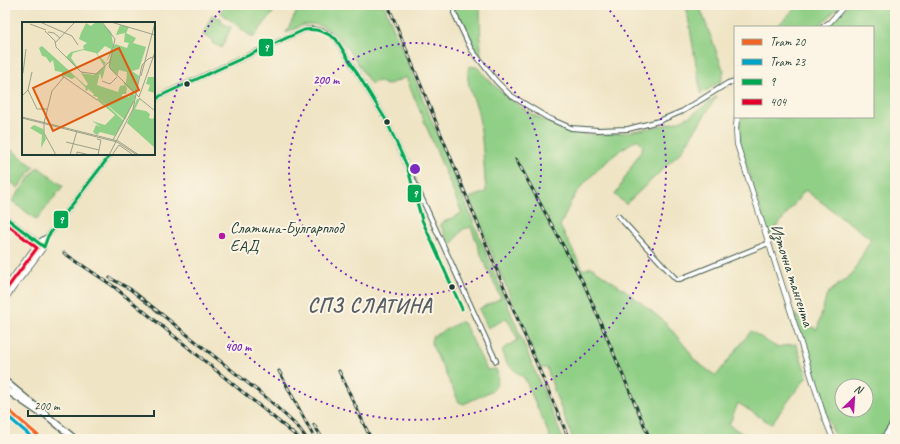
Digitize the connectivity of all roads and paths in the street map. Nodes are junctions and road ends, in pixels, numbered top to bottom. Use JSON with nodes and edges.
{"nodes":[{"id":1,"x":455,"y":5,"type":"edge"},
{"id":2,"x":845,"y":5,"type":"edge"},
{"id":3,"x":824,"y":26,"type":"edge"},
{"id":4,"x":734,"y":81,"type":"edge"},
{"id":5,"x":155,"y":101,"type":"edge"},
{"id":6,"x":737,"y":118,"type":"edge"},
{"id":7,"x":110,"y":155,"type":"edge"},
{"id":8,"x":618,"y":216,"type":"dead end"},
{"id":9,"x":5,"y":217,"type":"edge"},
{"id":10,"x":48,"y":236,"type":"junction"},
{"id":11,"x":38,"y":243,"type":"junction"},
{"id":12,"x":769,"y":244,"type":"junction"},
{"id":13,"x":44,"y":248,"type":"junction"},
{"id":14,"x":5,"y":288,"type":"edge"},
{"id":15,"x":5,"y":299,"type":"edge"},
{"id":16,"x":496,"y":361,"type":"dead end"},
{"id":17,"x":5,"y":381,"type":"edge"},
{"id":18,"x":5,"y":389,"type":"edge"},
{"id":19,"x":895,"y":422,"type":"edge"},
{"id":20,"x":63,"y":429,"type":"junction"},
{"id":21,"x":895,"y":435,"type":"edge"},
{"id":22,"x":75,"y":439,"type":"edge"},
{"id":23,"x":833,"y":439,"type":"edge"},
{"id":24,"x":884,"y":439,"type":"edge"},
{"id":25,"x":892,"y":439,"type":"edge"}],
"edges":[{"from":1,"to":4,"type":"street"},
{"from":2,"to":3,"type":"street"},
{"from":5,"to":16,"type":"street"},
{"from":6,"to":12,"type":"street","name":"Източна тангента"},
{"from":7,"to":10,"type":"street"},
{"from":8,"to":12,"type":"street"},
{"from":9,"to":11,"type":"street"},
{"from":10,"to":11,"type":"street"},
{"from":10,"to":13,"type":"street"},
{"from":11,"to":13,"type":"street"},
{"from":11,"to":14,"type":"street"},
{"from":12,"to":23,"type":"street","name":"Източна тангента"},
{"from":13,"to":15,"type":"street"},
{"from":17,"to":20,"type":"main road"},
{"from":18,"to":20,"type":"main road"},
{"from":19,"to":24,"type":"main road"},
{"from":20,"to":22,"type":"main road"},
{"from":21,"to":25,"type":"main road"}]}
